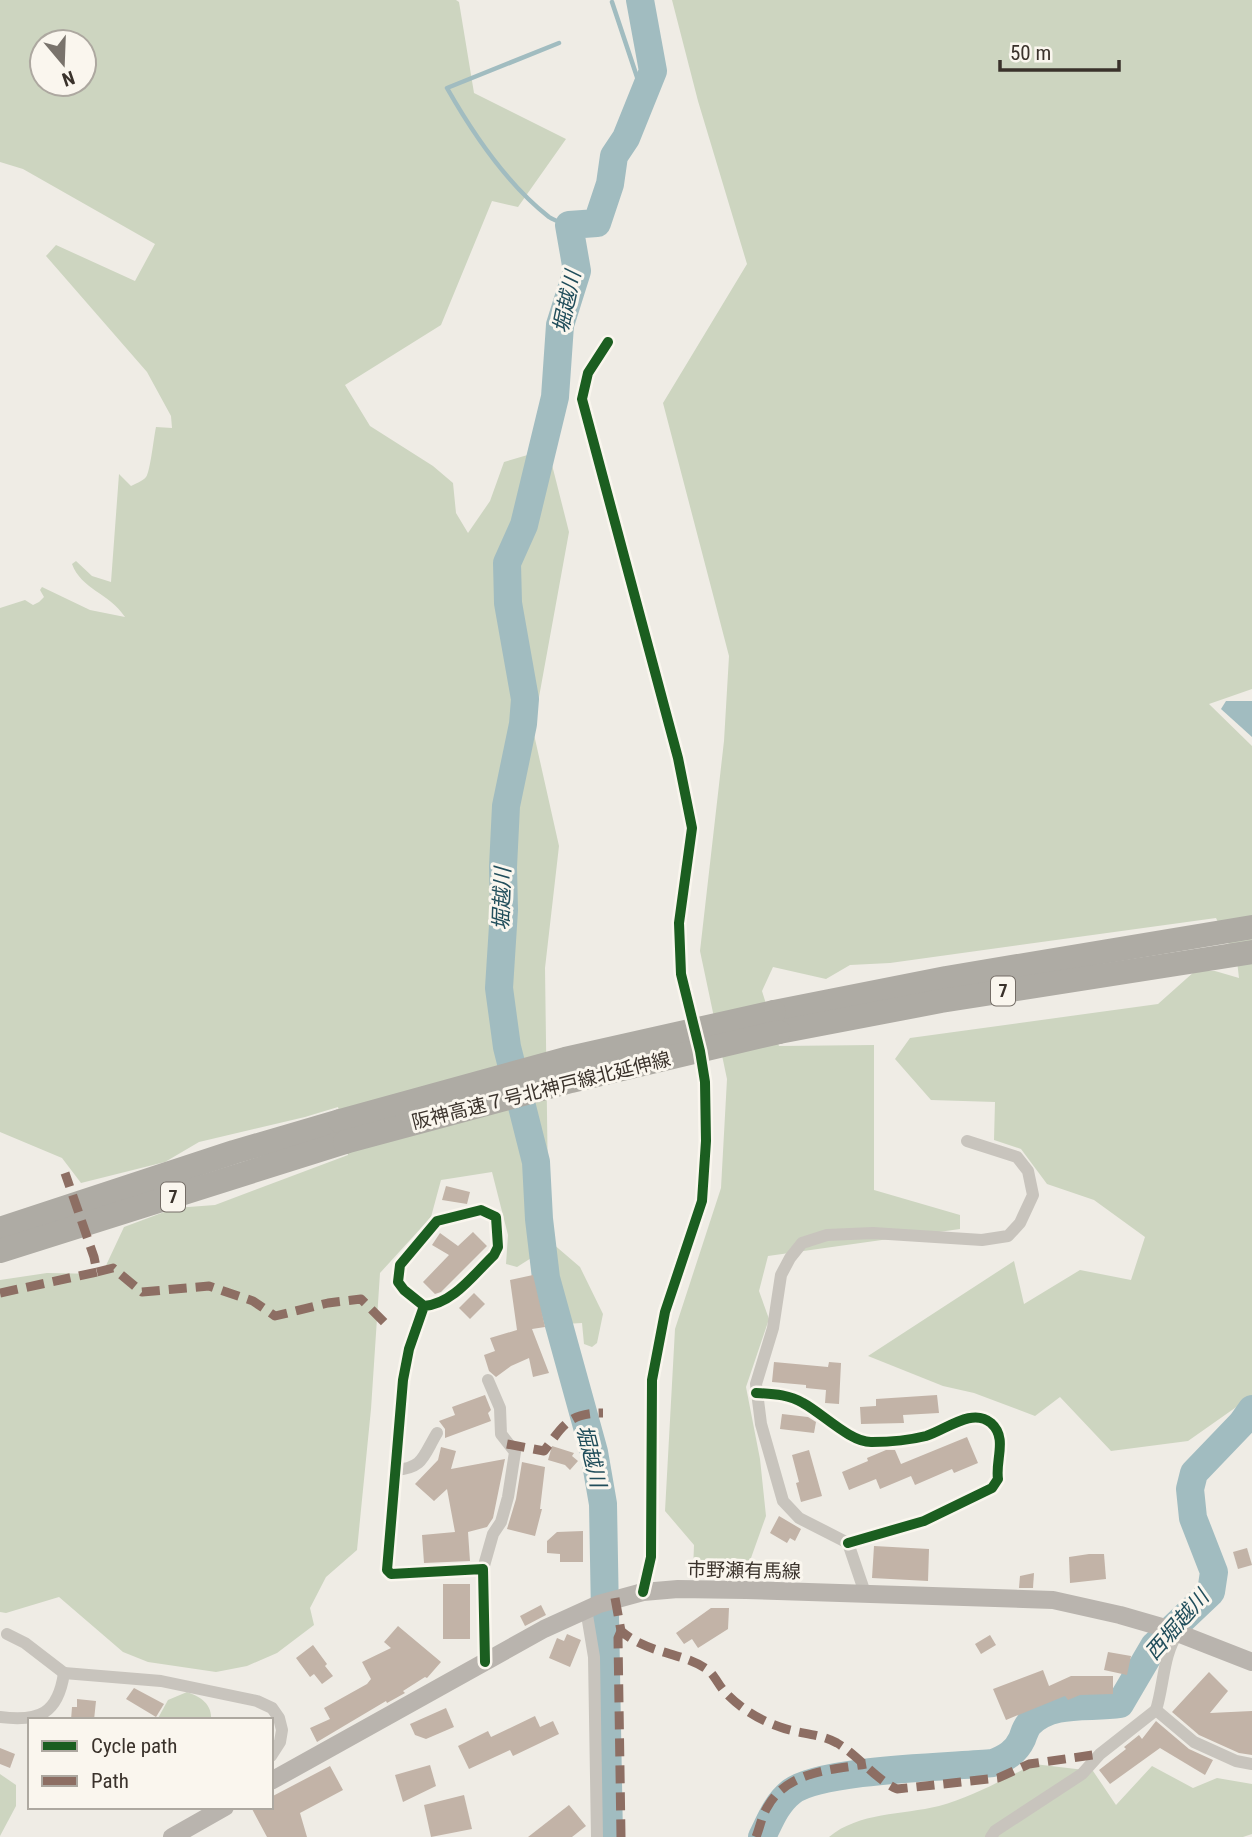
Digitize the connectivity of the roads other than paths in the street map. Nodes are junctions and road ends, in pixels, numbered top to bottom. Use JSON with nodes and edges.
{"nodes":[{"id":1,"x":608,"y":342,"type":"dead end"},
{"id":2,"x":1252,"y":927,"type":"edge"},
{"id":3,"x":1240,"y":954,"type":"edge"},
{"id":4,"x":776,"y":1022,"type":"junction"},
{"id":5,"x":343,"y":1132,"type":"junction"},
{"id":6,"x":967,"y":1140,"type":"dead end"},
{"id":7,"x":0,"y":1228,"type":"edge"},
{"id":8,"x":0,"y":1251,"type":"edge"},
{"id":9,"x":424,"y":1306,"type":"junction"},
{"id":10,"x":488,"y":1380,"type":"dead end"},
{"id":11,"x":756,"y":1393,"type":"junction"},
{"id":12,"x":437,"y":1433,"type":"dead end"},
{"id":13,"x":395,"y":1470,"type":"junction"},
{"id":14,"x":848,"y":1544,"type":"junction"},
{"id":15,"x":483,"y":1569,"type":"junction"},
{"id":16,"x":643,"y":1592,"type":"junction"},
{"id":17,"x":865,"y":1594,"type":"junction"},
{"id":18,"x":599,"y":1604,"type":"junction"},
{"id":19,"x":1172,"y":1630,"type":"junction"},
{"id":20,"x":7,"y":1634,"type":"dead end"},
{"id":21,"x":485,"y":1662,"type":"junction"},
{"id":22,"x":1252,"y":1662,"type":"edge"},
{"id":23,"x":64,"y":1673,"type":"junction"},
{"id":24,"x":1156,"y":1710,"type":"junction"},
{"id":25,"x":0,"y":1717,"type":"edge"},
{"id":26,"x":273,"y":1753,"type":"edge"},
{"id":27,"x":1252,"y":1764,"type":"edge"},
{"id":28,"x":273,"y":1780,"type":"edge"},
{"id":29,"x":218,"y":1809,"type":"edge"},
{"id":30,"x":172,"y":1837,"type":"edge"},
{"id":31,"x":597,"y":1837,"type":"edge"},
{"id":32,"x":991,"y":1837,"type":"edge"}],
"edges":[{"from":1,"to":16,"type":"street"},
{"from":2,"to":4,"type":"highway","number":"7"},
{"from":3,"to":4,"type":"highway","number":"7"},
{"from":4,"to":5,"type":"highway","name":"阪神高速７号北神戸線北延伸線","number":"7","bridge":true},
{"from":5,"to":7,"type":"highway","number":"7"},
{"from":5,"to":8,"type":"highway","number":"7"},
{"from":6,"to":11,"type":"street"},
{"from":9,"to":9,"type":"street"},
{"from":9,"to":13,"type":"street"},
{"from":10,"to":15,"type":"street"},
{"from":11,"to":14,"type":"street"},
{"from":11,"to":14,"type":"street"},
{"from":12,"to":13,"type":"street"},
{"from":13,"to":15,"type":"street"},
{"from":14,"to":17,"type":"street"},
{"from":15,"to":21,"type":"street"},
{"from":16,"to":17,"type":"main road","name":"市野瀬有馬線"},
{"from":16,"to":18,"type":"main road","name":"市野瀬有馬線"},
{"from":17,"to":19,"type":"main road","name":"市野瀬有馬線"},
{"from":18,"to":21,"type":"main road","name":"市野瀬有馬線"},
{"from":18,"to":31,"type":"street"},
{"from":19,"to":22,"type":"main road","name":"市野瀬有馬線"},
{"from":19,"to":24,"type":"street"},
{"from":20,"to":23,"type":"street"},
{"from":21,"to":28,"type":"main road","name":"市野瀬有馬線"},
{"from":23,"to":25,"type":"street"},
{"from":23,"to":26,"type":"street"},
{"from":24,"to":27,"type":"street"},
{"from":24,"to":32,"type":"street"},
{"from":29,"to":30,"type":"main road"}]}
